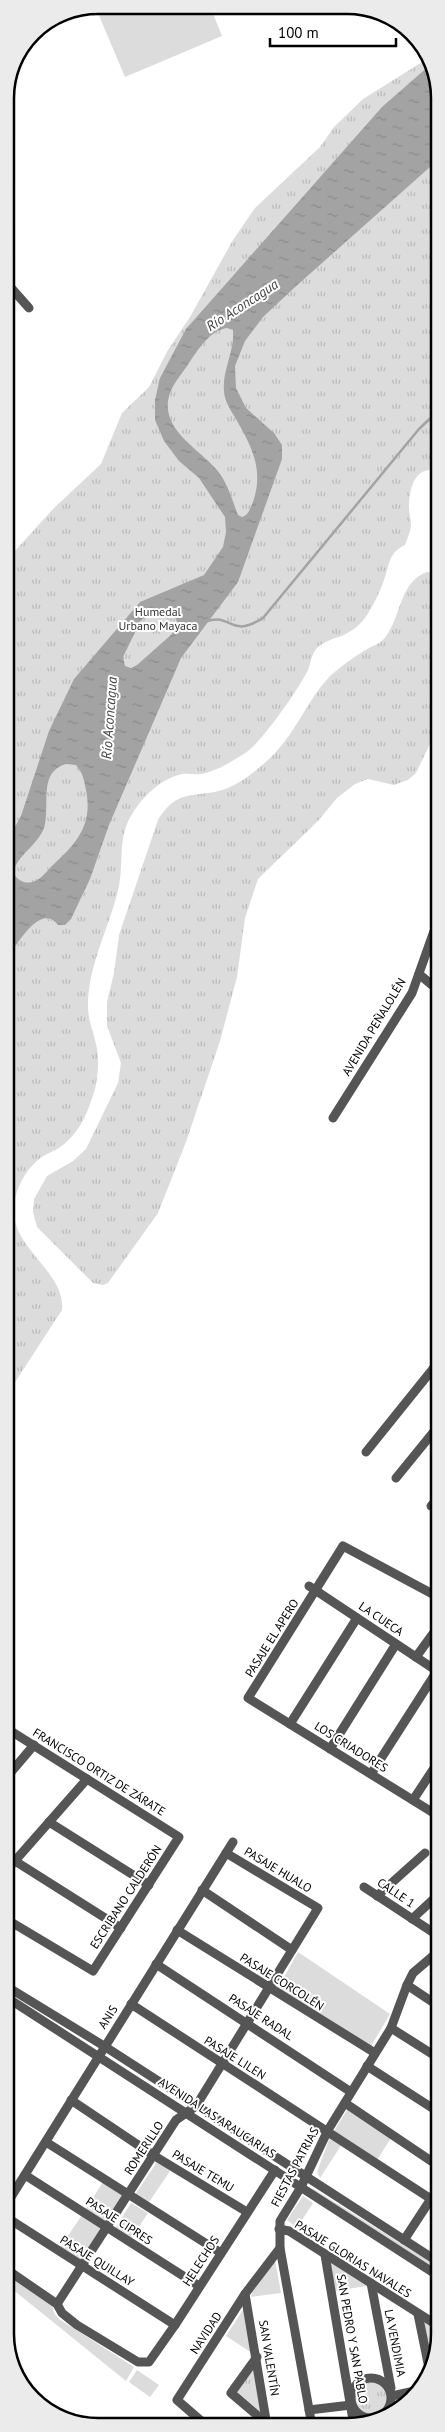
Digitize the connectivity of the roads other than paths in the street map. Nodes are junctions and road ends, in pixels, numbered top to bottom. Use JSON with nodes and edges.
{"nodes":[{"id":1,"x":14,"y":291,"type":"edge"},
{"id":2,"x":29,"y":308,"type":"dead end"},
{"id":3,"x":431,"y":941,"type":"edge"},
{"id":4,"x":419,"y":974,"type":"junction"},
{"id":5,"x":431,"y":984,"type":"edge"},
{"id":6,"x":333,"y":1118,"type":"dead end"},
{"id":7,"x":431,"y":1371,"type":"edge"},
{"id":8,"x":431,"y":1435,"type":"edge"},
{"id":9,"x":366,"y":1452,"type":"dead end"},
{"id":10,"x":396,"y":1478,"type":"dead end"},
{"id":11,"x":313,"y":1588,"type":"junction"},
{"id":12,"x":431,"y":1593,"type":"edge"},
{"id":13,"x":357,"y":1618,"type":"junction"},
{"id":14,"x":431,"y":1636,"type":"edge"},
{"id":15,"x":396,"y":1644,"type":"junction"},
{"id":16,"x":416,"y":1657,"type":"junction"},
{"id":17,"x":431,"y":1667,"type":"edge"},
{"id":18,"x":431,"y":1683,"type":"edge"},
{"id":19,"x":248,"y":1698,"type":"joint"},
{"id":20,"x":290,"y":1724,"type":"junction"},
{"id":21,"x":14,"y":1733,"type":"edge"},
{"id":22,"x":34,"y":1745,"type":"junction"},
{"id":23,"x":330,"y":1749,"type":"junction"},
{"id":24,"x":14,"y":1769,"type":"edge"},
{"id":25,"x":431,"y":1772,"type":"edge"},
{"id":26,"x":371,"y":1774,"type":"junction"},
{"id":27,"x":87,"y":1780,"type":"junction"},
{"id":28,"x":413,"y":1800,"type":"junction"},
{"id":29,"x":431,"y":1811,"type":"edge"},
{"id":30,"x":49,"y":1822,"type":"junction"},
{"id":31,"x":179,"y":1837,"type":"joint"},
{"id":32,"x":233,"y":1842,"type":"dead end"},
{"id":33,"x":226,"y":1853,"type":"junction"},
{"id":34,"x":425,"y":1853,"type":"dead end"},
{"id":35,"x":14,"y":1861,"type":"joint"},
{"id":36,"x":149,"y":1885,"type":"junction"},
{"id":37,"x":364,"y":1887,"type":"dead end"},
{"id":38,"x":202,"y":1890,"type":"junction"},
{"id":39,"x":377,"y":1896,"type":"junction"},
{"id":40,"x":431,"y":1901,"type":"edge"},
{"id":41,"x":318,"y":1908,"type":"joint"},
{"id":42,"x":412,"y":1919,"type":"junction"},
{"id":43,"x":14,"y":1924,"type":"edge"},
{"id":44,"x":121,"y":1928,"type":"junction"},
{"id":45,"x":177,"y":1930,"type":"junction"},
{"id":46,"x":431,"y":1931,"type":"edge"},
{"id":47,"x":292,"y":1950,"type":"junction"},
{"id":48,"x":431,"y":1958,"type":"edge"},
{"id":49,"x":156,"y":1964,"type":"junction"},
{"id":50,"x":406,"y":1985,"type":"junction"},
{"id":51,"x":268,"y":1988,"type":"junction"},
{"id":52,"x":14,"y":1991,"type":"edge"},
{"id":53,"x":431,"y":2001,"type":"edge"},
{"id":54,"x":14,"y":2002,"type":"edge"},
{"id":55,"x":131,"y":2004,"type":"junction"},
{"id":56,"x":247,"y":2023,"type":"junction"},
{"id":57,"x":391,"y":2028,"type":"junction"},
{"id":58,"x":104,"y":2046,"type":"junction"},
{"id":59,"x":375,"y":2053,"type":"junction"},
{"id":60,"x":431,"y":2053,"type":"edge"},
{"id":61,"x":98,"y":2056,"type":"junction"},
{"id":62,"x":222,"y":2065,"type":"junction"},
{"id":63,"x":367,"y":2066,"type":"junction"},
{"id":64,"x":351,"y":2092,"type":"junction"},
{"id":65,"x":71,"y":2100,"type":"junction"},
{"id":66,"x":345,"y":2103,"type":"junction"},
{"id":67,"x":196,"y":2106,"type":"junction"},
{"id":68,"x":431,"y":2107,"type":"edge"},
{"id":69,"x":186,"y":2112,"type":"junction"},
{"id":70,"x":328,"y":2130,"type":"junction"},
{"id":71,"x":46,"y":2142,"type":"junction"},
{"id":72,"x":153,"y":2155,"type":"junction"},
{"id":73,"x":431,"y":2161,"type":"edge"},
{"id":74,"x":274,"y":2170,"type":"junction"},
{"id":75,"x":25,"y":2174,"type":"junction"},
{"id":76,"x":306,"y":2176,"type":"junction"},
{"id":77,"x":301,"y":2187,"type":"junction"},
{"id":78,"x":14,"y":2192,"type":"edge"},
{"id":79,"x":128,"y":2195,"type":"junction"},
{"id":80,"x":431,"y":2197,"type":"edge"},
{"id":81,"x":431,"y":2203,"type":"edge"},
{"id":82,"x":247,"y":2212,"type":"junction"},
{"id":83,"x":14,"y":2222,"type":"edge"},
{"id":84,"x":107,"y":2228,"type":"junction"},
{"id":85,"x":278,"y":2228,"type":"junction"},
{"id":86,"x":404,"y":2240,"type":"junction"},
{"id":87,"x":280,"y":2248,"type":"junction"},
{"id":88,"x":221,"y":2253,"type":"junction"},
{"id":89,"x":325,"y":2255,"type":"junction"},
{"id":90,"x":431,"y":2257,"type":"edge"},
{"id":91,"x":81,"y":2267,"type":"junction"},
{"id":92,"x":431,"y":2271,"type":"edge"},
{"id":93,"x":14,"y":2274,"type":"edge"},
{"id":94,"x":371,"y":2283,"type":"junction"},
{"id":95,"x":200,"y":2286,"type":"junction"},
{"id":96,"x":245,"y":2294,"type":"junction"},
{"id":97,"x":57,"y":2304,"type":"junction"},
{"id":98,"x":418,"y":2314,"type":"junction"},
{"id":99,"x":431,"y":2322,"type":"edge"},
{"id":100,"x":175,"y":2325,"type":"junction"},
{"id":101,"x":257,"y":2357,"type":"junction"},
{"id":102,"x":427,"y":2362,"type":"edge"},
{"id":103,"x":408,"y":2392,"type":"edge"},
{"id":104,"x":392,"y":2396,"type":"junction"},
{"id":105,"x":394,"y":2404,"type":"edge"},
{"id":106,"x":351,"y":2405,"type":"junction"},
{"id":107,"x":309,"y":2410,"type":"junction"},
{"id":108,"x":384,"y":2411,"type":"edge"},
{"id":109,"x":364,"y":2417,"type":"edge"},
{"id":110,"x":198,"y":2418,"type":"edge"},
{"id":111,"x":260,"y":2418,"type":"edge"},
{"id":112,"x":266,"y":2418,"type":"edge"},
{"id":113,"x":310,"y":2418,"type":"edge"},
{"id":114,"x":353,"y":2418,"type":"edge"}],
"edges":[{"from":1,"to":2,"type":"street"},
{"from":3,"to":4,"type":"street","name":"AVENIDA PEÑALOLÉN"},
{"from":4,"to":5,"type":"street"},
{"from":4,"to":6,"type":"street","name":"AVENIDA PEÑALOLÉN"},
{"from":7,"to":9,"type":"street"},
{"from":8,"to":10,"type":"street"},
{"from":11,"to":12,"type":"street","name":"PASAJE EL APERO"},
{"from":11,"to":13,"type":"street","name":"LA CUECA"},
{"from":11,"to":19,"type":"street","name":"PASAJE EL APERO"},
{"from":13,"to":15,"type":"street","name":"LA CUECA"},
{"from":13,"to":20,"type":"street"},
{"from":14,"to":16,"type":"street"},
{"from":15,"to":16,"type":"street","name":"LA CUECA"},
{"from":15,"to":23,"type":"street"},
{"from":16,"to":17,"type":"street","name":"LA CUECA"},
{"from":18,"to":26,"type":"street"},
{"from":19,"to":20,"type":"street","name":"LOS CRIADORES"},
{"from":20,"to":23,"type":"street","name":"LOS CRIADORES"},
{"from":21,"to":22,"type":"street","name":"FRANCISCO ORTIZ DE ZÁRATE"},
{"from":22,"to":24,"type":"street"},
{"from":22,"to":27,"type":"street","name":"FRANCISCO ORTIZ DE ZÁRATE"},
{"from":23,"to":26,"type":"street","name":"LOS CRIADORES"},
{"from":25,"to":28,"type":"street"},
{"from":26,"to":28,"type":"street","name":"LOS CRIADORES"},
{"from":27,"to":30,"type":"street"},
{"from":27,"to":31,"type":"street","name":"FRANCISCO ORTIZ DE ZÁRATE"},
{"from":28,"to":29,"type":"street","name":"LOS CRIADORES"},
{"from":30,"to":35,"type":"street"},
{"from":30,"to":36,"type":"street"},
{"from":31,"to":36,"type":"street","name":"ESCRIBANO CALDERÓN"},
{"from":32,"to":33,"type":"street","name":"ANIS"},
{"from":33,"to":38,"type":"street","name":"ANIS"},
{"from":33,"to":41,"type":"street","name":"PASAJE HUALO"},
{"from":34,"to":39,"type":"street"},
{"from":35,"to":44,"type":"street"},
{"from":36,"to":44,"type":"street","name":"ESCRIBANO CALDERÓN"},
{"from":37,"to":39,"type":"street","name":"CALLE 1"},
{"from":38,"to":45,"type":"street","name":"ANIS"},
{"from":38,"to":47,"type":"street"},
{"from":39,"to":42,"type":"street","name":"CALLE 1"},
{"from":40,"to":42,"type":"street"},
{"from":41,"to":47,"type":"street","name":"ROMERILLO"},
{"from":42,"to":46,"type":"street","name":"CALLE 1"},
{"from":43,"to":44,"type":"street","name":"ESCRIBANO CALDERÓN"},
{"from":45,"to":49,"type":"street","name":"ANIS"},
{"from":45,"to":51,"type":"street","name":"PASAJE CORCOLÉN"},
{"from":47,"to":51,"type":"street","name":"ROMERILLO"},
{"from":48,"to":50,"type":"street","name":"FIESTAS PATRIAS"},
{"from":49,"to":55,"type":"street","name":"ANIS"},
{"from":49,"to":56,"type":"street","name":"PASAJE RADAL"},
{"from":50,"to":53,"type":"street"},
{"from":50,"to":57,"type":"street","name":"FIESTAS PATRIAS"},
{"from":51,"to":56,"type":"street","name":"ROMERILLO"},
{"from":51,"to":59,"type":"street","name":"PASAJE CORCOLÉN"},
{"from":52,"to":58,"type":"street","name":"AVENIDA LAS ARAUCARIAS"},
{"from":54,"to":61,"type":"street","name":"AVENIDA LAS ARAUCARIAS"},
{"from":55,"to":58,"type":"street","name":"ANIS"},
{"from":55,"to":62,"type":"street","name":"PASAJE LILEN"},
{"from":56,"to":62,"type":"street","name":"ROMERILLO"},
{"from":56,"to":64,"type":"street","name":"PASAJE RADAL"},
{"from":57,"to":59,"type":"street","name":"FIESTAS PATRIAS"},
{"from":57,"to":60,"type":"street"},
{"from":58,"to":61,"type":"street","name":"ANIS"},
{"from":58,"to":67,"type":"street","name":"AVENIDA LAS ARAUCARIAS"},
{"from":59,"to":63,"type":"street","name":"FIESTAS PATRIAS"},
{"from":61,"to":65,"type":"street","name":"ANIS"},
{"from":61,"to":69,"type":"street","name":"AVENIDA LAS ARAUCARIAS"},
{"from":62,"to":67,"type":"street","name":"ROMERILLO"},
{"from":62,"to":70,"type":"street","name":"PASAJE LILEN"},
{"from":63,"to":64,"type":"street","name":"FIESTAS PATRIAS"},
{"from":63,"to":68,"type":"street"},
{"from":64,"to":66,"type":"street","name":"FIESTAS PATRIAS"},
{"from":65,"to":71,"type":"street","name":"ANIS"},
{"from":65,"to":72,"type":"street","name":"PASAJE TEMU"},
{"from":66,"to":70,"type":"street","name":"FIESTAS PATRIAS"},
{"from":66,"to":73,"type":"street"},
{"from":67,"to":69,"type":"street","name":"ROMERILLO"},
{"from":67,"to":76,"type":"street","name":"AVENIDA LAS ARAUCARIAS"},
{"from":69,"to":72,"type":"street","name":"ROMERILLO"},
{"from":69,"to":74,"type":"street","name":"AVENIDA LAS ARAUCARIAS"},
{"from":70,"to":76,"type":"street","name":"FIESTAS PATRIAS"},
{"from":70,"to":80,"type":"street","name":"PASAJE LILEN"},
{"from":71,"to":75,"type":"street","name":"ANIS"},
{"from":71,"to":79,"type":"street"},
{"from":72,"to":79,"type":"street","name":"ROMERILLO"},
{"from":72,"to":82,"type":"street","name":"PASAJE TEMU"},
{"from":74,"to":77,"type":"street","name":"AVENIDA LAS ARAUCARIAS"},
{"from":74,"to":82,"type":"street","name":"HELECHOS"},
{"from":75,"to":78,"type":"street","name":"ANIS"},
{"from":75,"to":84,"type":"street","name":"PASAJE CIPRES"},
{"from":76,"to":77,"type":"street","name":"FIESTAS PATRIAS"},
{"from":76,"to":86,"type":"street","name":"AVENIDA LAS ARAUCARIAS"},
{"from":77,"to":85,"type":"street","name":"FIESTAS PATRIAS"},
{"from":77,"to":92,"type":"street","name":"AVENIDA LAS ARAUCARIAS"},
{"from":79,"to":84,"type":"street","name":"ROMERILLO"},
{"from":79,"to":88,"type":"street"},
{"from":81,"to":86,"type":"street"},
{"from":82,"to":88,"type":"street","name":"HELECHOS"},
{"from":83,"to":91,"type":"street","name":"PASAJE QUILLAY"},
{"from":84,"to":91,"type":"street","name":"ROMERILLO"},
{"from":84,"to":95,"type":"street","name":"PASAJE CIPRES"},
{"from":85,"to":87,"type":"street"},
{"from":85,"to":89,"type":"street","name":"PASAJE GLORIAS NAVALES"},
{"from":86,"to":90,"type":"street","name":"AVENIDA LAS ARAUCARIAS"},
{"from":87,"to":96,"type":"street","name":"NAVIDAD"},
{"from":87,"to":107,"type":"street"},
{"from":88,"to":95,"type":"street","name":"HELECHOS"},
{"from":89,"to":94,"type":"street","name":"PASAJE GLORIAS NAVALES"},
{"from":89,"to":106,"type":"street","name":"SAN PEDRO Y SAN PABLO"},
{"from":91,"to":97,"type":"street","name":"ROMERILLO"},
{"from":91,"to":100,"type":"street","name":"PASAJE QUILLAY"},
{"from":93,"to":97,"type":"street"},
{"from":94,"to":98,"type":"street","name":"PASAJE GLORIAS NAVALES"},
{"from":94,"to":104,"type":"street","name":"LA VENDIMIA"},
{"from":95,"to":100,"type":"street","name":"HELECHOS"},
{"from":96,"to":101,"type":"street","name":"SAN VALENTÍN"},
{"from":96,"to":110,"type":"street","name":"NAVIDAD"},
{"from":97,"to":100,"type":"street","name":"HELECHOS"},
{"from":98,"to":99,"type":"street","name":"PASAJE GLORIAS NAVALES"},
{"from":98,"to":102,"type":"street"},
{"from":101,"to":111,"type":"street"},
{"from":101,"to":112,"type":"street","name":"SAN VALENTÍN"},
{"from":103,"to":104,"type":"street"},
{"from":104,"to":105,"type":"street","name":"LA VENDIMIA"},
{"from":104,"to":106,"type":"street"},
{"from":104,"to":108,"type":"street"},
{"from":106,"to":107,"type":"street"},
{"from":106,"to":109,"type":"street"},
{"from":106,"to":114,"type":"street","name":"SAN PEDRO Y SAN PABLO"},
{"from":107,"to":113,"type":"street"}]}
